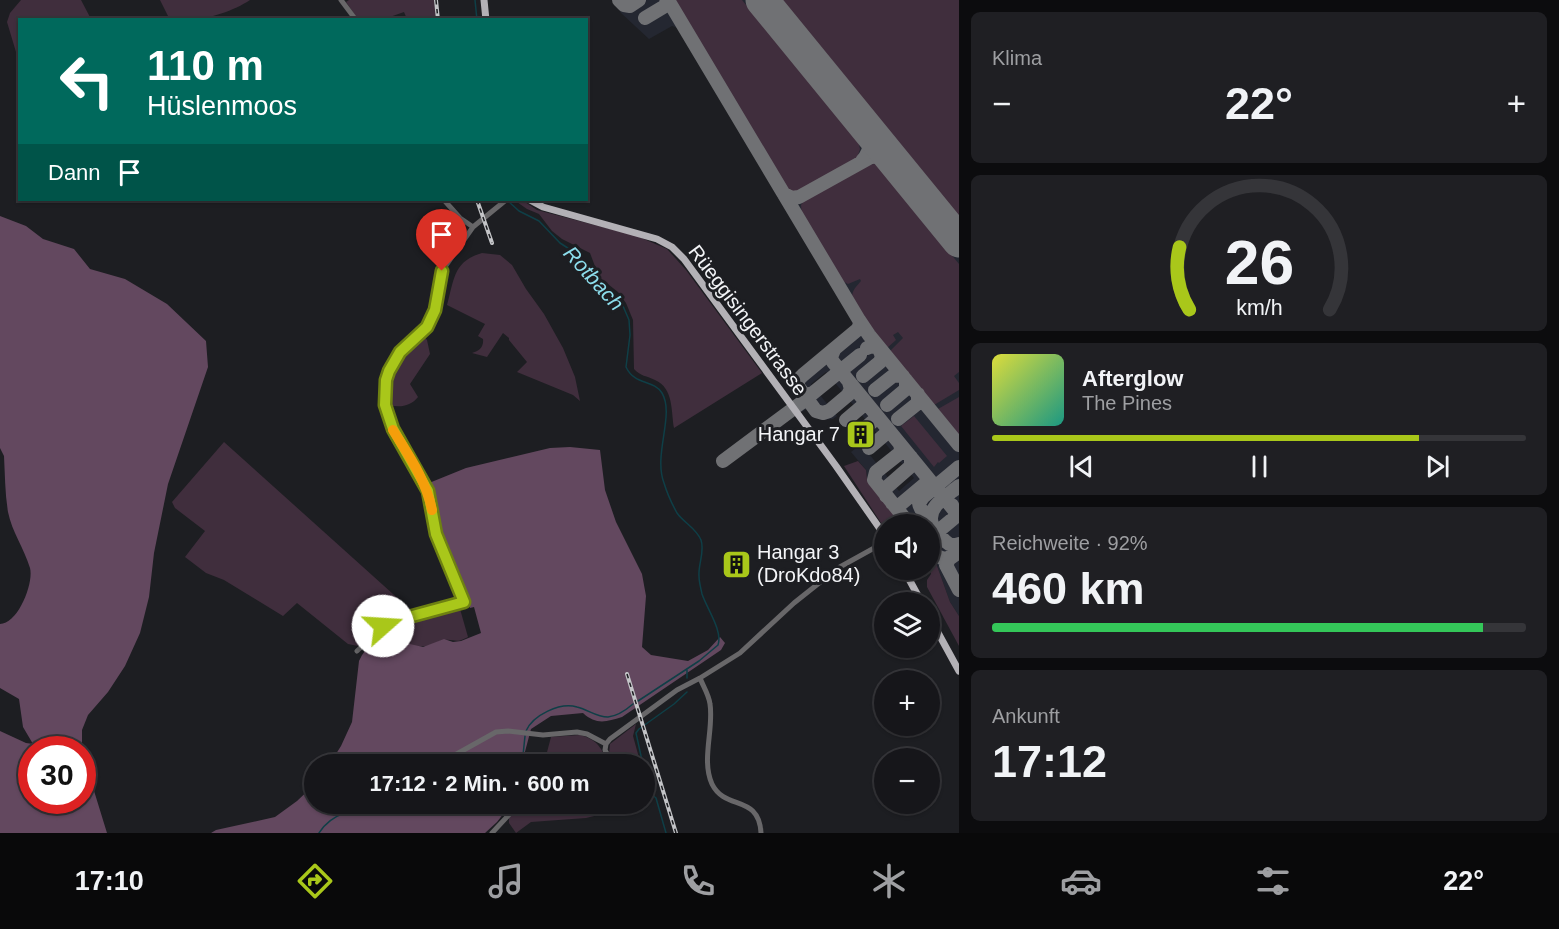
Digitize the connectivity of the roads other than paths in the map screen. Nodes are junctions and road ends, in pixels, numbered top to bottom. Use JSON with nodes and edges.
{"nodes":[{"id":1,"x":341,"y":0,"type":"edge"},
{"id":2,"x":484,"y":0,"type":"edge"},
{"id":3,"x":354,"y":18,"type":"edge"},
{"id":4,"x":486,"y":18,"type":"edge"},
{"id":5,"x":445,"y":201,"type":"edge"},
{"id":6,"x":503,"y":201,"type":"edge"},
{"id":7,"x":532,"y":201,"type":"edge"},
{"id":8,"x":473,"y":227,"type":"junction"},
{"id":9,"x":874,"y":518,"type":"edge"},
{"id":10,"x":874,"y":548,"type":"edge"},
{"id":11,"x":940,"y":636,"type":"edge"},
{"id":12,"x":357,"y":651,"type":"dead end"},
{"id":13,"x":959,"y":671,"type":"edge"},
{"id":14,"x":700,"y":678,"type":"junction"},
{"id":15,"x":606,"y":744,"type":"junction"},
{"id":16,"x":457,"y":754,"type":"edge"},
{"id":17,"x":607,"y":754,"type":"edge"},
{"id":18,"x":510,"y":814,"type":"edge"},
{"id":19,"x":492,"y":833,"type":"edge"},
{"id":20,"x":761,"y":833,"type":"edge"}],
"edges":[{"from":1,"to":3,"type":"street"},
{"from":2,"to":4,"type":"main road"},
{"from":5,"to":8,"type":"street"},
{"from":6,"to":8,"type":"street"},
{"from":7,"to":9,"type":"main road","name":"Rüeggisingerstrasse"},
{"from":8,"to":12,"type":"street"},
{"from":10,"to":14,"type":"street"},
{"from":11,"to":13,"type":"main road"},
{"from":14,"to":15,"type":"street"},
{"from":14,"to":20,"type":"street"},
{"from":15,"to":16,"type":"street"},
{"from":15,"to":17,"type":"street"},
{"from":18,"to":19,"type":"street"}]}
